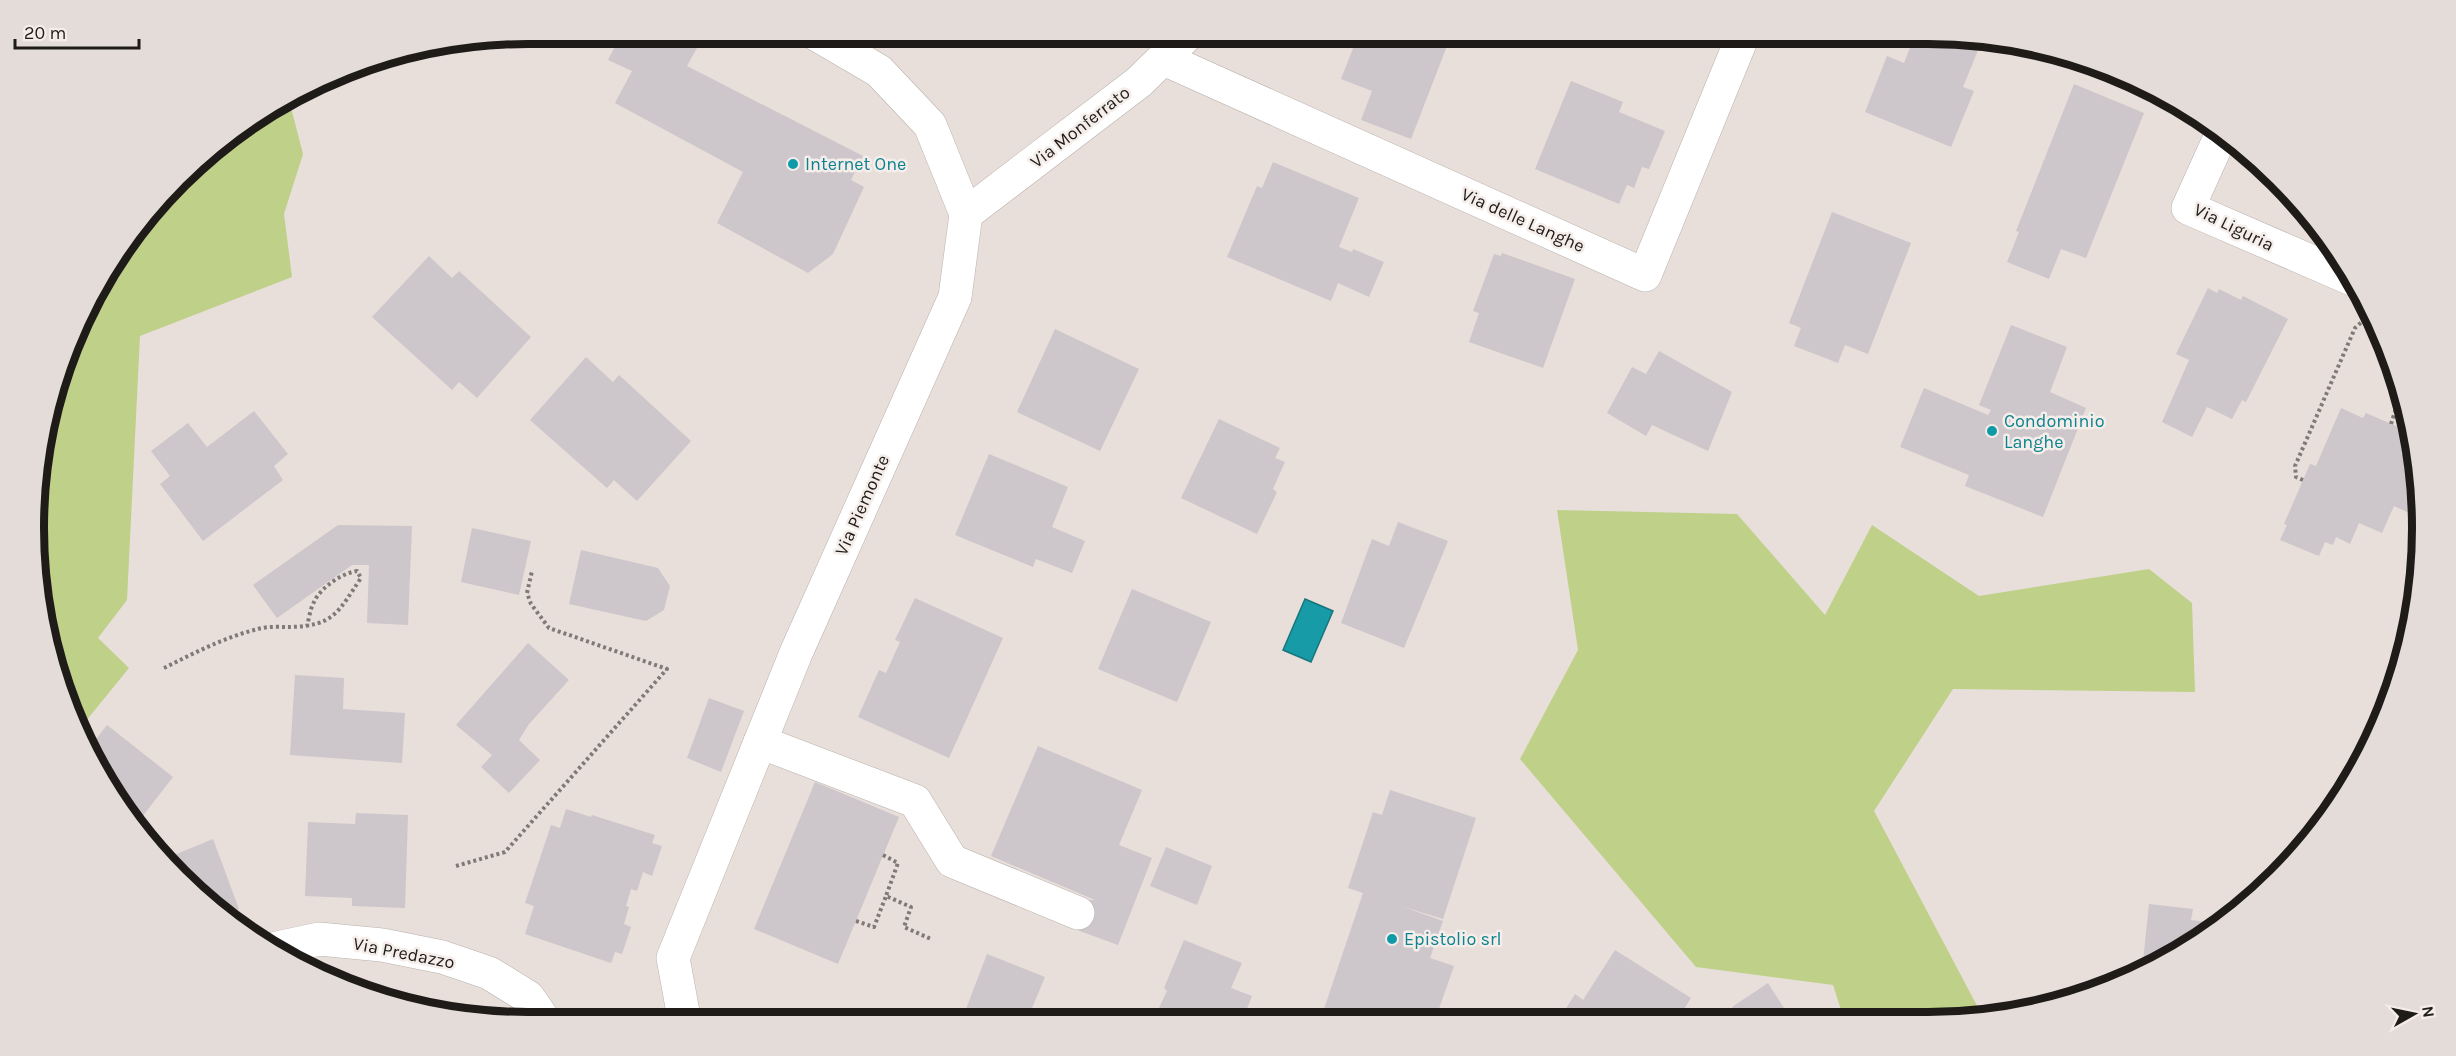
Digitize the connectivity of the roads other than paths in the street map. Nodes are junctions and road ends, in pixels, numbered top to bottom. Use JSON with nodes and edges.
{"nodes":[{"id":1,"x":833,"y":44,"type":"edge"},
{"id":2,"x":1178,"y":44,"type":"edge"},
{"id":3,"x":1740,"y":44,"type":"edge"},
{"id":4,"x":1164,"y":59,"type":"junction"},
{"id":5,"x":2218,"y":140,"type":"edge"},
{"id":6,"x":966,"y":214,"type":"junction"},
{"id":7,"x":2341,"y":274,"type":"edge"},
{"id":8,"x":760,"y":742,"type":"junction"},
{"id":9,"x":1078,"y":913,"type":"dead end"},
{"id":10,"x":284,"y":947,"type":"edge"},
{"id":11,"x":538,"y":1012,"type":"edge"},
{"id":12,"x":683,"y":1012,"type":"edge"}],
"edges":[{"from":1,"to":6,"type":"street","name":"Via Piemonte"},
{"from":2,"to":4,"type":"street","name":"Via Monferrato"},
{"from":3,"to":4,"type":"street","name":"Via delle Langhe"},
{"from":4,"to":6,"type":"street","name":"Via Monferrato"},
{"from":5,"to":7,"type":"street","name":"Via Liguria"},
{"from":6,"to":8,"type":"street","name":"Via Piemonte"},
{"from":8,"to":9,"type":"street"},
{"from":8,"to":12,"type":"street","name":"Via Piemonte"},
{"from":10,"to":11,"type":"street","name":"Via Predazzo"}]}
